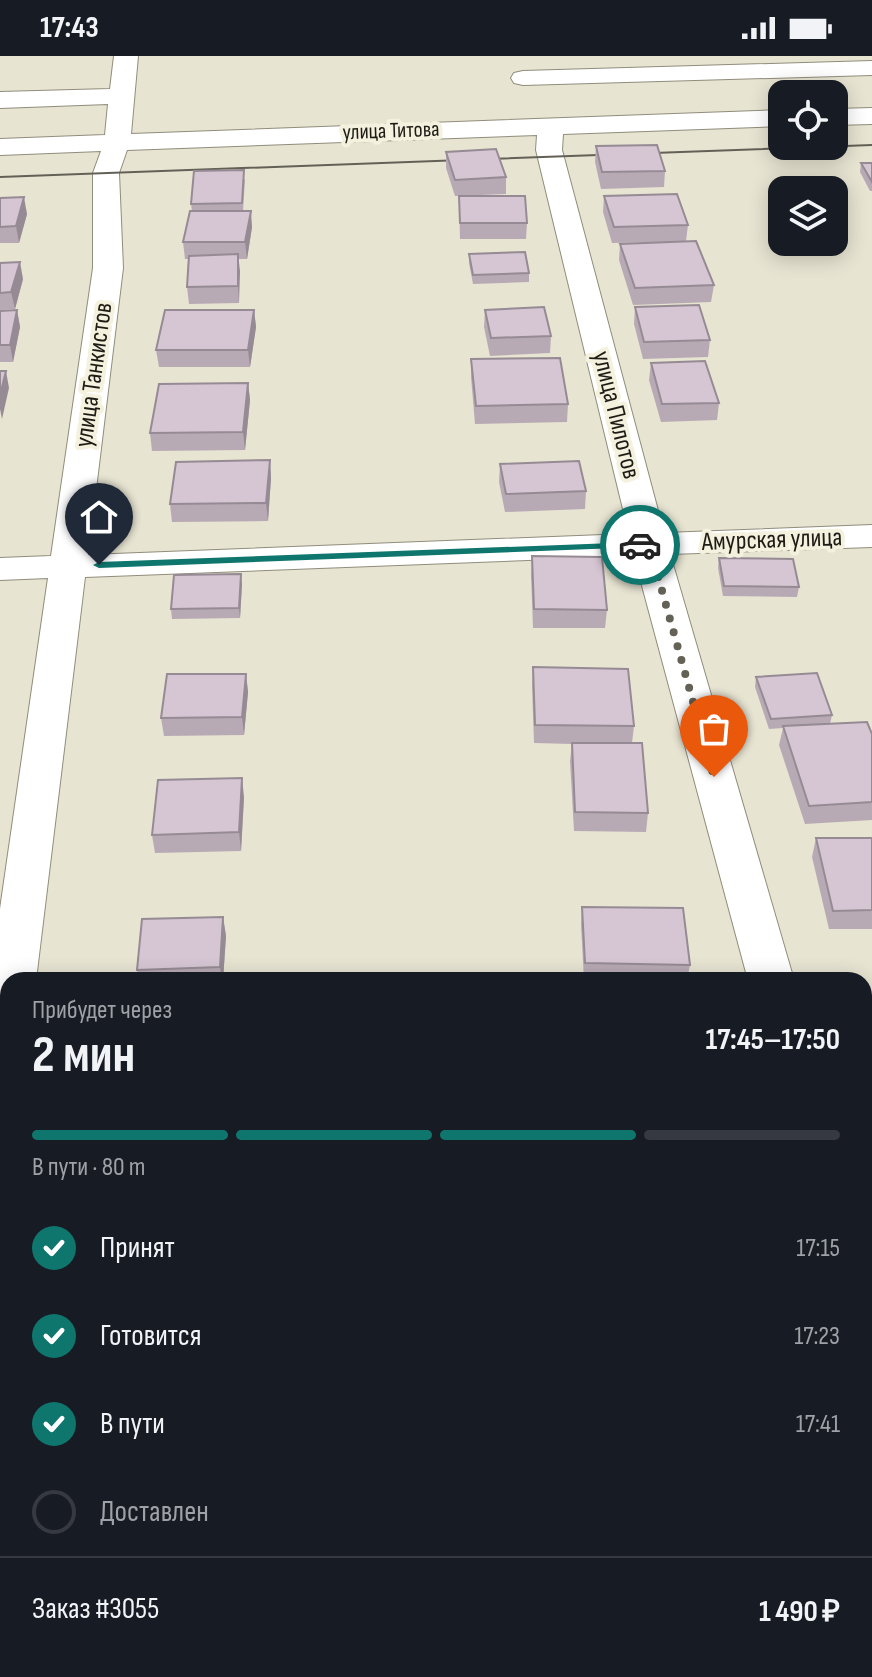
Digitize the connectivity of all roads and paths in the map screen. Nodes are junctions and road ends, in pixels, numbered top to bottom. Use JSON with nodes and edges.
{"nodes":[{"id":1,"x":126,"y":56,"type":"edge"},
{"id":2,"x":775,"y":64,"type":"edge"},
{"id":3,"x":872,"y":68,"type":"edge"},
{"id":4,"x":523,"y":78,"type":"dead end"},
{"id":5,"x":122,"y":96,"type":"junction"},
{"id":6,"x":0,"y":100,"type":"edge"},
{"id":7,"x":872,"y":116,"type":"edge"},
{"id":8,"x":848,"y":117,"type":"edge"},
{"id":9,"x":768,"y":118,"type":"edge"},
{"id":10,"x":551,"y":125,"type":"junction"},
{"id":11,"x":117,"y":142,"type":"junction"},
{"id":12,"x":0,"y":147,"type":"edge"},
{"id":13,"x":872,"y":536,"type":"edge"},
{"id":14,"x":649,"y":544,"type":"junction"},
{"id":15,"x":68,"y":566,"type":"junction"},
{"id":16,"x":0,"y":569,"type":"edge"},
{"id":17,"x":14,"y":972,"type":"edge"},
{"id":18,"x":769,"y":972,"type":"edge"}],
"edges":[{"from":1,"to":5,"type":"street","name":"улица Танкистов"},
{"from":2,"to":3,"type":"street"},
{"from":2,"to":4,"type":"street"},
{"from":5,"to":6,"type":"street"},
{"from":5,"to":11,"type":"street","name":"улица Танкистов"},
{"from":7,"to":8,"type":"street"},
{"from":9,"to":10,"type":"street","name":"улица Титова"},
{"from":10,"to":11,"type":"street","name":"улица Титова"},
{"from":10,"to":14,"type":"street","name":"улица Пилотов"},
{"from":11,"to":12,"type":"street","name":"улица Титова"},
{"from":11,"to":15,"type":"street","name":"улица Танкистов"},
{"from":13,"to":14,"type":"street","name":"Амурская улица"},
{"from":14,"to":15,"type":"street","name":"Амурская улица"},
{"from":14,"to":18,"type":"street","name":"улица Пилотов"},
{"from":15,"to":16,"type":"street","name":"Амурская улица"},
{"from":15,"to":17,"type":"street","name":"улица Танкистов"}]}
